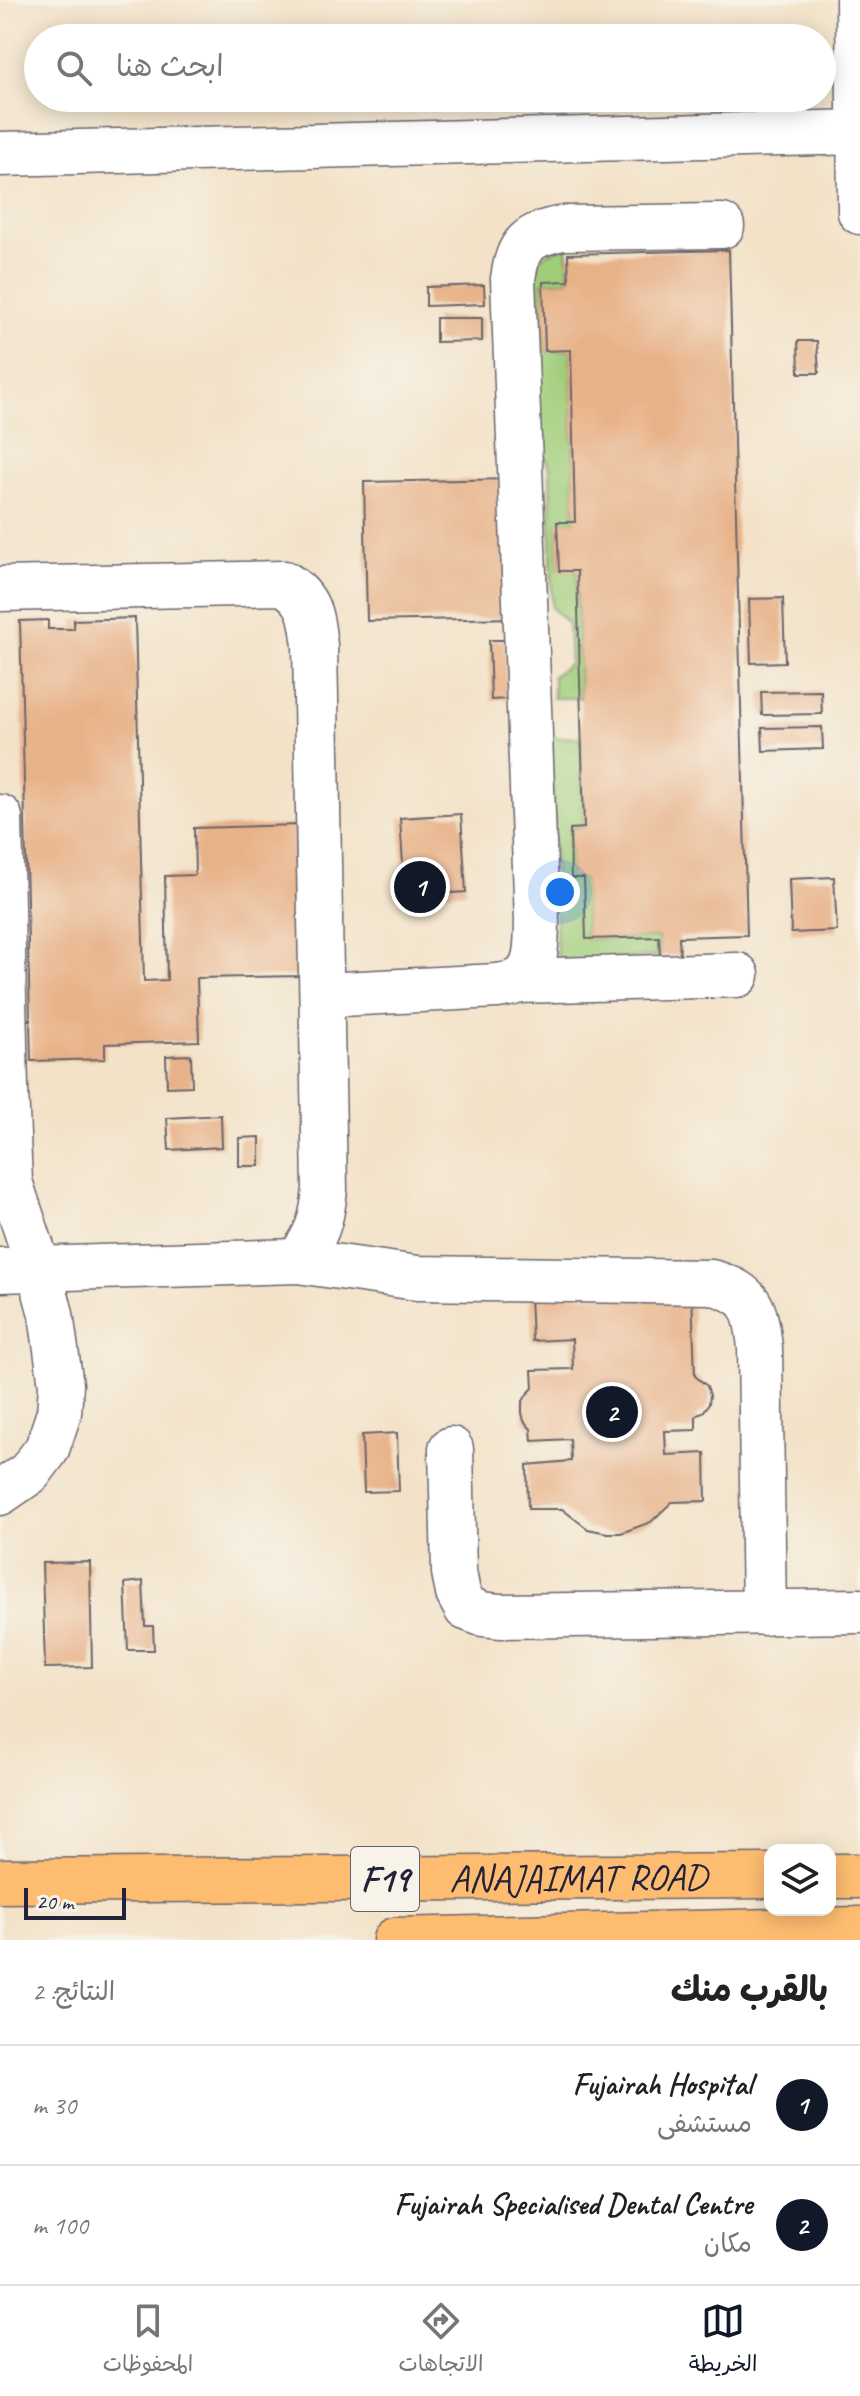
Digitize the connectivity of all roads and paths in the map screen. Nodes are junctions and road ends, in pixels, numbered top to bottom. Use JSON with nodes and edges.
{"nodes":[{"id":1,"x":858,"y":0,"type":"edge"},
{"id":2,"x":859,"y":132,"type":"edge"},
{"id":3,"x":0,"y":154,"type":"edge"},
{"id":4,"x":860,"y":212,"type":"edge"},
{"id":5,"x":722,"y":226,"type":"dead end"},
{"id":6,"x":0,"y":589,"type":"edge"},
{"id":7,"x":0,"y":817,"type":"edge"},
{"id":8,"x":737,"y":975,"type":"dead end"},
{"id":9,"x":518,"y":981,"type":"junction"},
{"id":10,"x":322,"y":995,"type":"junction"},
{"id":11,"x":3,"y":1089,"type":"edge"},
{"id":12,"x":5,"y":1196,"type":"edge"},
{"id":13,"x":298,"y":1261,"type":"junction"},
{"id":14,"x":20,"y":1270,"type":"edge"},
{"id":15,"x":451,"y":1449,"type":"dead end"},
{"id":16,"x":0,"y":1493,"type":"edge"},
{"id":17,"x":860,"y":1580,"type":"edge"},
{"id":18,"x":764,"y":1598,"type":"junction"},
{"id":19,"x":860,"y":1611,"type":"edge"},
{"id":20,"x":764,"y":1876,"type":"edge"},
{"id":21,"x":836,"y":1876,"type":"edge"},
{"id":22,"x":860,"y":1876,"type":"edge"},
{"id":23,"x":0,"y":1881,"type":"edge"},
{"id":24,"x":860,"y":1929,"type":"edge"},
{"id":25,"x":395,"y":1940,"type":"edge"}],
"edges":[{"from":1,"to":2,"type":"street"},
{"from":2,"to":3,"type":"street"},
{"from":2,"to":4,"type":"street"},
{"from":5,"to":9,"type":"street"},
{"from":6,"to":10,"type":"street"},
{"from":7,"to":11,"type":"street"},
{"from":8,"to":9,"type":"street"},
{"from":9,"to":10,"type":"street"},
{"from":10,"to":13,"type":"street"},
{"from":11,"to":12,"type":"street"},
{"from":12,"to":14,"type":"street"},
{"from":13,"to":14,"type":"street"},
{"from":13,"to":18,"type":"street"},
{"from":14,"to":16,"type":"street"},
{"from":15,"to":18,"type":"street"},
{"from":17,"to":18,"type":"street"},
{"from":18,"to":19,"type":"street"},
{"from":20,"to":23,"type":"main road","name":"ANAJAIMAT ROAD","number":"F19"},
{"from":21,"to":22,"type":"main road"},
{"from":24,"to":25,"type":"main road","name":"ANAJAIMAT ROAD","number":"F19"}]}
